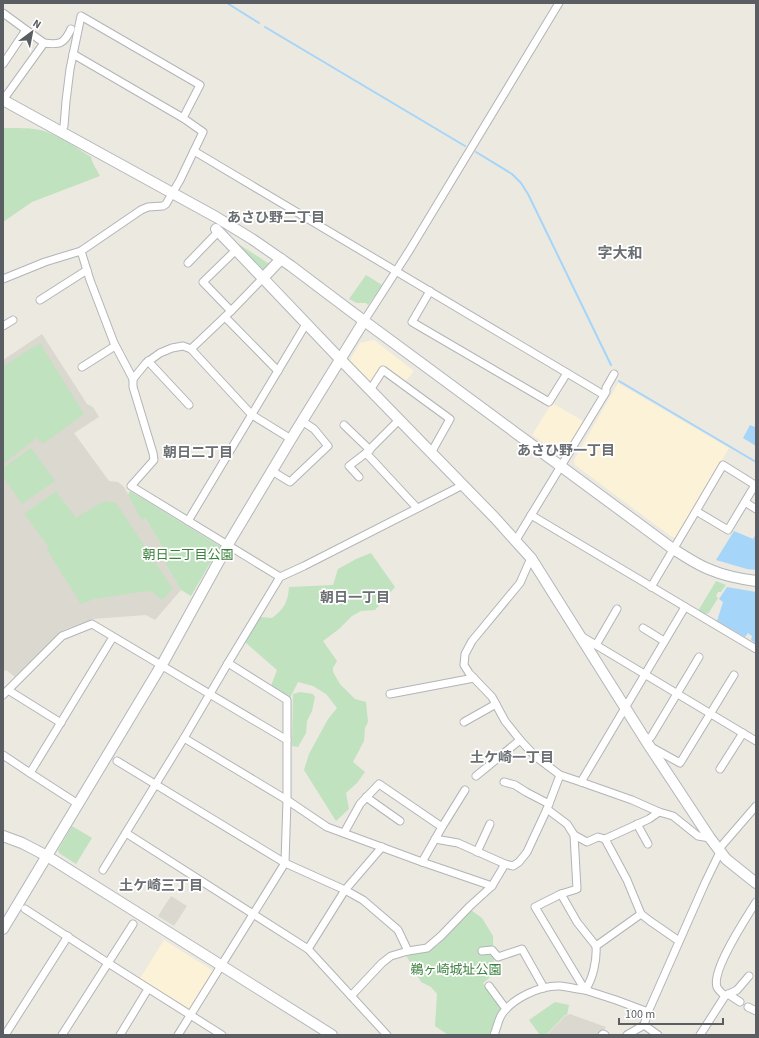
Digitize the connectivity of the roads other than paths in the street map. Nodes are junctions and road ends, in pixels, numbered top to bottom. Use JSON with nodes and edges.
{"nodes":[{"id":1,"x":559,"y":3,"type":"edge"},
{"id":2,"x":3,"y":13,"type":"edge"},
{"id":3,"x":70,"y":29,"type":"dead end"},
{"id":4,"x":26,"y":30,"type":"junction"},
{"id":5,"x":44,"y":43,"type":"junction"},
{"id":6,"x":74,"y":54,"type":"junction"},
{"id":7,"x":3,"y":64,"type":"edge"},
{"id":8,"x":3,"y":100,"type":"edge"},
{"id":9,"x":183,"y":118,"type":"junction"},
{"id":10,"x":61,"y":132,"type":"junction"},
{"id":11,"x":194,"y":151,"type":"junction"},
{"id":12,"x":172,"y":193,"type":"junction"},
{"id":13,"x":217,"y":230,"type":"joint"},
{"id":14,"x":236,"y":250,"type":"junction"},
{"id":15,"x":81,"y":251,"type":"junction"},
{"id":16,"x":281,"y":259,"type":"junction"},
{"id":17,"x":188,"y":263,"type":"dead end"},
{"id":18,"x":87,"y":270,"type":"junction"},
{"id":19,"x":396,"y":270,"type":"junction"},
{"id":20,"x":263,"y":278,"type":"junction"},
{"id":21,"x":3,"y":280,"type":"edge"},
{"id":22,"x":430,"y":291,"type":"junction"},
{"id":23,"x":40,"y":300,"type":"dead end"},
{"id":24,"x":231,"y":311,"type":"junction"},
{"id":25,"x":225,"y":316,"type":"junction"},
{"id":26,"x":13,"y":320,"type":"dead end"},
{"id":27,"x":364,"y":321,"type":"junction"},
{"id":28,"x":306,"y":324,"type":"junction"},
{"id":29,"x":3,"y":326,"type":"edge"},
{"id":30,"x":115,"y":346,"type":"junction"},
{"id":31,"x":191,"y":349,"type":"junction"},
{"id":32,"x":340,"y":359,"type":"junction"},
{"id":33,"x":148,"y":361,"type":"junction"},
{"id":34,"x":82,"y":367,"type":"dead end"},
{"id":35,"x":278,"y":371,"type":"junction"},
{"id":36,"x":567,"y":373,"type":"junction"},
{"id":37,"x":614,"y":374,"type":"dead end"},
{"id":38,"x":133,"y":378,"type":"junction"},
{"id":39,"x":370,"y":390,"type":"junction"},
{"id":40,"x":604,"y":395,"type":"junction"},
{"id":41,"x":189,"y":405,"type":"dead end"},
{"id":42,"x":252,"y":415,"type":"junction"},
{"id":43,"x":399,"y":420,"type":"junction"},
{"id":44,"x":302,"y":421,"type":"junction"},
{"id":45,"x":344,"y":424,"type":"dead end"},
{"id":46,"x":291,"y":439,"type":"junction"},
{"id":47,"x":368,"y":451,"type":"junction"},
{"id":48,"x":431,"y":453,"type":"junction"},
{"id":49,"x":561,"y":466,"type":"junction"},
{"id":50,"x":272,"y":471,"type":"junction"},
{"id":51,"x":359,"y":477,"type":"dead end"},
{"id":52,"x":756,"y":484,"type":"edge"},
{"id":53,"x":462,"y":485,"type":"junction"},
{"id":54,"x":745,"y":502,"type":"junction"},
{"id":55,"x":417,"y":508,"type":"junction"},
{"id":56,"x":756,"y":508,"type":"edge"},
{"id":57,"x":696,"y":511,"type":"junction"},
{"id":58,"x":531,"y":515,"type":"junction"},
{"id":59,"x":188,"y":522,"type":"junction"},
{"id":60,"x":516,"y":540,"type":"junction"},
{"id":61,"x":228,"y":546,"type":"junction"},
{"id":62,"x":673,"y":549,"type":"junction"},
{"id":63,"x":532,"y":558,"type":"junction"},
{"id":64,"x":280,"y":577,"type":"junction"},
{"id":65,"x":756,"y":581,"type":"edge"},
{"id":66,"x":652,"y":587,"type":"junction"},
{"id":67,"x":685,"y":607,"type":"junction"},
{"id":68,"x":617,"y":609,"type":"dead end"},
{"id":69,"x":643,"y":628,"type":"dead end"},
{"id":70,"x":580,"y":635,"type":"junction"},
{"id":71,"x":113,"y":637,"type":"junction"},
{"id":72,"x":664,"y":641,"type":"junction"},
{"id":73,"x":596,"y":645,"type":"junction"},
{"id":74,"x":756,"y":649,"type":"edge"},
{"id":75,"x":698,"y":657,"type":"dead end"},
{"id":76,"x":228,"y":663,"type":"junction"},
{"id":77,"x":161,"y":666,"type":"junction"},
{"id":78,"x":645,"y":674,"type":"junction"},
{"id":79,"x":734,"y":675,"type":"dead end"},
{"id":80,"x":474,"y":678,"type":"junction"},
{"id":81,"x":6,"y":693,"type":"edge"},
{"id":82,"x":210,"y":694,"type":"junction"},
{"id":83,"x":390,"y":694,"type":"dead end"},
{"id":84,"x":677,"y":694,"type":"junction"},
{"id":85,"x":496,"y":704,"type":"junction"},
{"id":86,"x":624,"y":708,"type":"junction"},
{"id":87,"x":710,"y":714,"type":"junction"},
{"id":88,"x":464,"y":722,"type":"dead end"},
{"id":89,"x":61,"y":723,"type":"junction"},
{"id":90,"x":743,"y":733,"type":"junction"},
{"id":91,"x":184,"y":738,"type":"junction"},
{"id":92,"x":287,"y":740,"type":"junction"},
{"id":93,"x":520,"y":740,"type":"junction"},
{"id":94,"x":756,"y":741,"type":"edge"},
{"id":95,"x":646,"y":742,"type":"junction"},
{"id":96,"x":3,"y":755,"type":"edge"},
{"id":97,"x":116,"y":761,"type":"dead end"},
{"id":98,"x":720,"y":769,"type":"dead end"},
{"id":99,"x":30,"y":773,"type":"junction"},
{"id":100,"x":476,"y":776,"type":"dead end"},
{"id":101,"x":560,"y":776,"type":"junction"},
{"id":102,"x":504,"y":782,"type":"dead end"},
{"id":103,"x":581,"y":782,"type":"junction"},
{"id":104,"x":155,"y":785,"type":"junction"},
{"id":105,"x":466,"y":790,"type":"dead end"},
{"id":106,"x":366,"y":797,"type":"junction"},
{"id":107,"x":288,"y":800,"type":"junction"},
{"id":108,"x":78,"y":804,"type":"junction"},
{"id":109,"x":548,"y":806,"type":"junction"},
{"id":110,"x":756,"y":806,"type":"edge"},
{"id":111,"x":659,"y":812,"type":"junction"},
{"id":112,"x":400,"y":820,"type":"dead end"},
{"id":113,"x":490,"y":824,"type":"dead end"},
{"id":114,"x":637,"y":824,"type":"junction"},
{"id":115,"x":442,"y":827,"type":"junction"},
{"id":116,"x":126,"y":833,"type":"junction"},
{"id":117,"x":344,"y":833,"type":"junction"},
{"id":118,"x":574,"y":835,"type":"junction"},
{"id":119,"x":3,"y":836,"type":"edge"},
{"id":120,"x":605,"y":838,"type":"junction"},
{"id":121,"x":710,"y":838,"type":"junction"},
{"id":122,"x":435,"y":839,"type":"junction"},
{"id":123,"x":648,"y":844,"type":"dead end"},
{"id":124,"x":382,"y":847,"type":"junction"},
{"id":125,"x":719,"y":851,"type":"junction"},
{"id":126,"x":477,"y":852,"type":"junction"},
{"id":127,"x":47,"y":856,"type":"junction"},
{"id":128,"x":422,"y":862,"type":"junction"},
{"id":129,"x":285,"y":863,"type":"junction"},
{"id":130,"x":505,"y":864,"type":"junction"},
{"id":131,"x":103,"y":870,"type":"dead end"},
{"id":132,"x":756,"y":883,"type":"edge"},
{"id":133,"x":492,"y":886,"type":"junction"},
{"id":134,"x":345,"y":890,"type":"junction"},
{"id":135,"x":562,"y":894,"type":"junction"},
{"id":136,"x":756,"y":902,"type":"edge"},
{"id":137,"x":25,"y":909,"type":"dead end"},
{"id":138,"x":641,"y":914,"type":"junction"},
{"id":139,"x":254,"y":915,"type":"junction"},
{"id":140,"x":133,"y":924,"type":"dead end"},
{"id":141,"x":3,"y":929,"type":"edge"},
{"id":142,"x":68,"y":936,"type":"junction"},
{"id":143,"x":679,"y":941,"type":"junction"},
{"id":144,"x":596,"y":946,"type":"junction"},
{"id":145,"x":308,"y":949,"type":"junction"},
{"id":146,"x":482,"y":951,"type":"dead end"},
{"id":147,"x":408,"y":952,"type":"junction"},
{"id":148,"x":108,"y":964,"type":"junction"},
{"id":149,"x":222,"y":965,"type":"junction"},
{"id":150,"x":749,"y":976,"type":"dead end"},
{"id":151,"x":489,"y":986,"type":"dead end"},
{"id":152,"x":544,"y":988,"type":"junction"},
{"id":153,"x":148,"y":989,"type":"junction"},
{"id":154,"x":585,"y":990,"type":"junction"},
{"id":155,"x":726,"y":995,"type":"junction"},
{"id":156,"x":351,"y":996,"type":"junction"},
{"id":157,"x":740,"y":1002,"type":"dead end"},
{"id":158,"x":748,"y":1007,"type":"dead end"},
{"id":159,"x":506,"y":1009,"type":"junction"},
{"id":160,"x":756,"y":1011,"type":"edge"},
{"id":161,"x":648,"y":1012,"type":"junction"},
{"id":162,"x":191,"y":1015,"type":"junction"},
{"id":163,"x":644,"y":1025,"type":"junction"},
{"id":164,"x":6,"y":1035,"type":"edge"},
{"id":165,"x":62,"y":1035,"type":"edge"},
{"id":166,"x":120,"y":1035,"type":"edge"},
{"id":167,"x":178,"y":1035,"type":"edge"},
{"id":168,"x":222,"y":1035,"type":"edge"},
{"id":169,"x":332,"y":1035,"type":"edge"},
{"id":170,"x":387,"y":1035,"type":"edge"},
{"id":171,"x":494,"y":1035,"type":"edge"},
{"id":172,"x":627,"y":1035,"type":"edge"},
{"id":173,"x":658,"y":1035,"type":"edge"},
{"id":174,"x":700,"y":1035,"type":"edge"}],
"edges":[{"from":1,"to":19,"type":"street"},
{"from":2,"to":4,"type":"street"},
{"from":3,"to":5,"type":"street"},
{"from":4,"to":5,"type":"street"},
{"from":4,"to":7,"type":"street"},
{"from":5,"to":8,"type":"street"},
{"from":6,"to":9,"type":"street"},
{"from":6,"to":9,"type":"street"},
{"from":6,"to":10,"type":"street"},
{"from":8,"to":10,"type":"street"},
{"from":9,"to":11,"type":"street"},
{"from":10,"to":12,"type":"street"},
{"from":11,"to":12,"type":"street"},
{"from":11,"to":19,"type":"street"},
{"from":12,"to":15,"type":"street"},
{"from":12,"to":16,"type":"street"},
{"from":13,"to":14,"type":"street"},
{"from":13,"to":17,"type":"street"},
{"from":14,"to":20,"type":"street"},
{"from":14,"to":24,"type":"street"},
{"from":15,"to":18,"type":"street"},
{"from":15,"to":21,"type":"street"},
{"from":16,"to":20,"type":"street"},
{"from":16,"to":27,"type":"street"},
{"from":18,"to":23,"type":"street"},
{"from":18,"to":30,"type":"street"},
{"from":19,"to":22,"type":"street"},
{"from":19,"to":27,"type":"street"},
{"from":20,"to":24,"type":"street"},
{"from":20,"to":28,"type":"street"},
{"from":22,"to":36,"type":"street"},
{"from":22,"to":36,"type":"street"},
{"from":24,"to":25,"type":"street"},
{"from":25,"to":31,"type":"street"},
{"from":25,"to":35,"type":"street"},
{"from":26,"to":29,"type":"street"},
{"from":27,"to":32,"type":"street"},
{"from":27,"to":49,"type":"street"},
{"from":28,"to":32,"type":"street"},
{"from":28,"to":35,"type":"street"},
{"from":30,"to":34,"type":"street"},
{"from":30,"to":38,"type":"street"},
{"from":31,"to":33,"type":"street"},
{"from":31,"to":42,"type":"street"},
{"from":32,"to":39,"type":"street"},
{"from":32,"to":44,"type":"street"},
{"from":33,"to":38,"type":"street"},
{"from":33,"to":41,"type":"street"},
{"from":35,"to":42,"type":"street"},
{"from":36,"to":40,"type":"street"},
{"from":37,"to":40,"type":"street"},
{"from":38,"to":59,"type":"street"},
{"from":39,"to":43,"type":"street"},
{"from":39,"to":48,"type":"street"},
{"from":40,"to":49,"type":"street"},
{"from":42,"to":46,"type":"street"},
{"from":42,"to":59,"type":"street"},
{"from":43,"to":47,"type":"street"},
{"from":43,"to":48,"type":"street"},
{"from":44,"to":46,"type":"street"},
{"from":44,"to":50,"type":"street"},
{"from":45,"to":47,"type":"street"},
{"from":46,"to":50,"type":"street"},
{"from":47,"to":51,"type":"street"},
{"from":47,"to":55,"type":"street"},
{"from":48,"to":53,"type":"street"},
{"from":49,"to":58,"type":"street"},
{"from":49,"to":62,"type":"street"},
{"from":50,"to":61,"type":"street"},
{"from":52,"to":54,"type":"street"},
{"from":52,"to":57,"type":"street"},
{"from":53,"to":55,"type":"street"},
{"from":53,"to":60,"type":"street"},
{"from":54,"to":56,"type":"street"},
{"from":54,"to":57,"type":"street"},
{"from":55,"to":64,"type":"street"},
{"from":57,"to":62,"type":"street"},
{"from":58,"to":60,"type":"street"},
{"from":58,"to":66,"type":"street"},
{"from":59,"to":61,"type":"street"},
{"from":60,"to":63,"type":"street"},
{"from":61,"to":64,"type":"street"},
{"from":61,"to":77,"type":"street"},
{"from":62,"to":65,"type":"street"},
{"from":62,"to":66,"type":"street"},
{"from":63,"to":70,"type":"street"},
{"from":63,"to":80,"type":"street"},
{"from":64,"to":76,"type":"street"},
{"from":66,"to":67,"type":"street"},
{"from":67,"to":72,"type":"street"},
{"from":67,"to":74,"type":"street"},
{"from":68,"to":73,"type":"street"},
{"from":69,"to":72,"type":"street"},
{"from":70,"to":73,"type":"street"},
{"from":70,"to":86,"type":"street"},
{"from":71,"to":77,"type":"street"},
{"from":71,"to":81,"type":"street"},
{"from":71,"to":89,"type":"street"},
{"from":72,"to":78,"type":"street"},
{"from":73,"to":78,"type":"street"},
{"from":75,"to":84,"type":"street"},
{"from":76,"to":82,"type":"street"},
{"from":76,"to":92,"type":"street"},
{"from":77,"to":82,"type":"street"},
{"from":77,"to":108,"type":"street"},
{"from":78,"to":84,"type":"street"},
{"from":78,"to":86,"type":"street"},
{"from":79,"to":87,"type":"street"},
{"from":80,"to":83,"type":"street"},
{"from":80,"to":85,"type":"street"},
{"from":81,"to":89,"type":"street"},
{"from":82,"to":91,"type":"street"},
{"from":82,"to":92,"type":"street"},
{"from":84,"to":87,"type":"street"},
{"from":84,"to":95,"type":"street"},
{"from":85,"to":88,"type":"street"},
{"from":85,"to":93,"type":"street"},
{"from":86,"to":95,"type":"street"},
{"from":86,"to":103,"type":"street"},
{"from":87,"to":90,"type":"street"},
{"from":87,"to":95,"type":"street"},
{"from":89,"to":99,"type":"street"},
{"from":90,"to":94,"type":"street"},
{"from":90,"to":98,"type":"street"},
{"from":91,"to":104,"type":"street"},
{"from":91,"to":107,"type":"street"},
{"from":92,"to":107,"type":"street"},
{"from":93,"to":100,"type":"street"},
{"from":93,"to":101,"type":"street"},
{"from":95,"to":121,"type":"street"},
{"from":96,"to":99,"type":"street"},
{"from":97,"to":104,"type":"street"},
{"from":99,"to":108,"type":"street"},
{"from":101,"to":103,"type":"street"},
{"from":101,"to":109,"type":"street"},
{"from":102,"to":109,"type":"street"},
{"from":103,"to":111,"type":"street"},
{"from":104,"to":116,"type":"street"},
{"from":104,"to":129,"type":"street"},
{"from":105,"to":115,"type":"street"},
{"from":106,"to":112,"type":"street"},
{"from":106,"to":115,"type":"street"},
{"from":106,"to":117,"type":"street"},
{"from":107,"to":117,"type":"street"},
{"from":107,"to":129,"type":"street"},
{"from":108,"to":127,"type":"street"},
{"from":109,"to":118,"type":"street"},
{"from":109,"to":130,"type":"street"},
{"from":110,"to":125,"type":"street"},
{"from":111,"to":114,"type":"street"},
{"from":111,"to":121,"type":"street"},
{"from":113,"to":126,"type":"street"},
{"from":114,"to":120,"type":"street"},
{"from":114,"to":123,"type":"street"},
{"from":115,"to":122,"type":"street"},
{"from":116,"to":131,"type":"street"},
{"from":116,"to":139,"type":"street"},
{"from":117,"to":124,"type":"street"},
{"from":118,"to":120,"type":"street"},
{"from":118,"to":135,"type":"street"},
{"from":119,"to":127,"type":"street"},
{"from":120,"to":138,"type":"street"},
{"from":121,"to":125,"type":"street"},
{"from":122,"to":126,"type":"street"},
{"from":122,"to":128,"type":"street"},
{"from":124,"to":128,"type":"street"},
{"from":124,"to":134,"type":"street"},
{"from":125,"to":132,"type":"street"},
{"from":125,"to":143,"type":"street"},
{"from":126,"to":130,"type":"street"},
{"from":127,"to":141,"type":"street"},
{"from":127,"to":149,"type":"street"},
{"from":128,"to":133,"type":"street"},
{"from":129,"to":134,"type":"street"},
{"from":129,"to":139,"type":"street"},
{"from":130,"to":133,"type":"street"},
{"from":133,"to":147,"type":"street"},
{"from":134,"to":145,"type":"street"},
{"from":134,"to":147,"type":"street"},
{"from":135,"to":144,"type":"street"},
{"from":135,"to":154,"type":"street"},
{"from":136,"to":155,"type":"street"},
{"from":137,"to":142,"type":"street"},
{"from":138,"to":143,"type":"street"},
{"from":138,"to":144,"type":"street"},
{"from":139,"to":145,"type":"street"},
{"from":139,"to":149,"type":"street"},
{"from":140,"to":148,"type":"street"},
{"from":142,"to":148,"type":"street"},
{"from":142,"to":164,"type":"street"},
{"from":143,"to":161,"type":"street"},
{"from":144,"to":154,"type":"street"},
{"from":145,"to":156,"type":"street"},
{"from":146,"to":152,"type":"street"},
{"from":147,"to":156,"type":"street"},
{"from":148,"to":153,"type":"street"},
{"from":148,"to":165,"type":"street"},
{"from":149,"to":162,"type":"street"},
{"from":149,"to":169,"type":"street"},
{"from":150,"to":155,"type":"street"},
{"from":151,"to":159,"type":"street"},
{"from":152,"to":154,"type":"street"},
{"from":152,"to":159,"type":"street"},
{"from":153,"to":162,"type":"street"},
{"from":153,"to":166,"type":"street"},
{"from":154,"to":161,"type":"street"},
{"from":155,"to":157,"type":"street"},
{"from":155,"to":174,"type":"street"},
{"from":156,"to":170,"type":"street"},
{"from":158,"to":160,"type":"street"},
{"from":159,"to":171,"type":"street"},
{"from":161,"to":163,"type":"street"},
{"from":162,"to":167,"type":"street"},
{"from":162,"to":168,"type":"street"},
{"from":163,"to":172,"type":"street"},
{"from":163,"to":173,"type":"street"}]}
